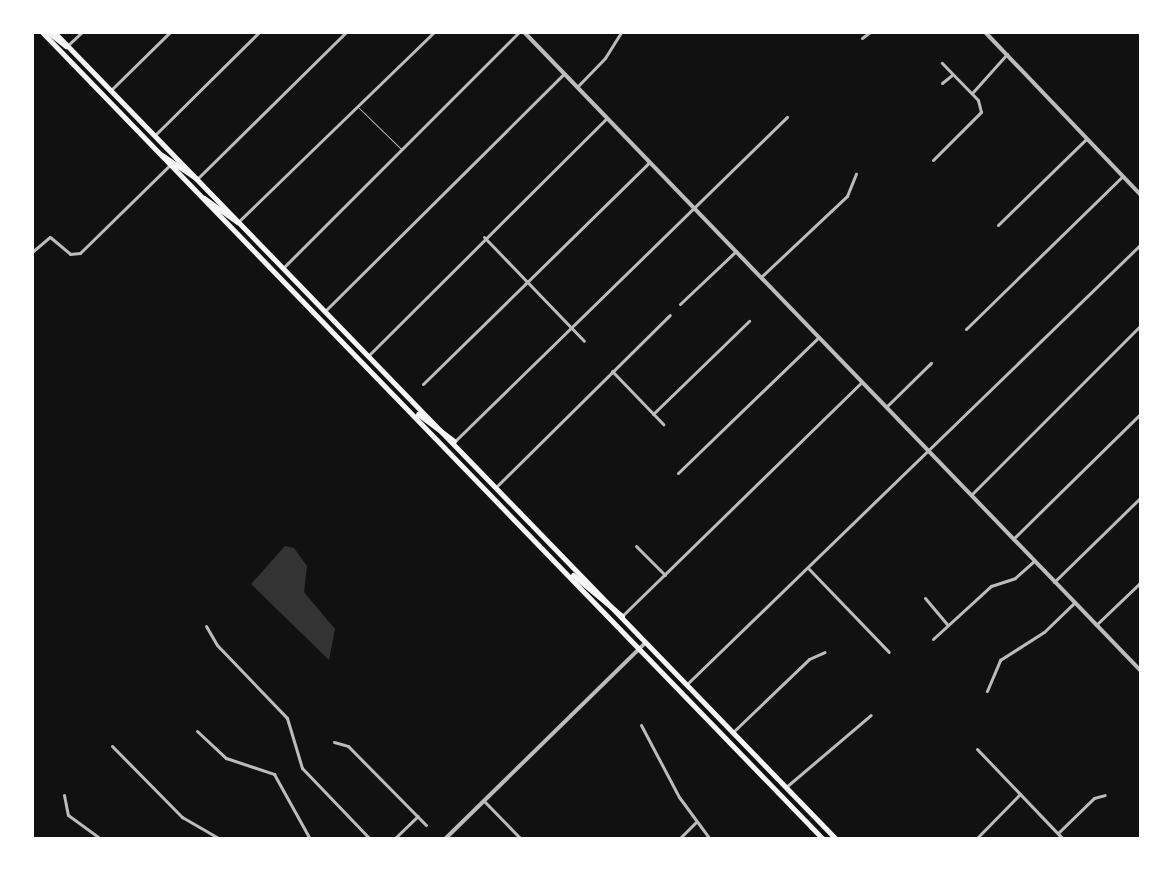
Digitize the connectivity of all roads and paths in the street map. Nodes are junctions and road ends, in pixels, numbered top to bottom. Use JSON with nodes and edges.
{"nodes":[{"id":1,"x":48,"y":32,"type":"edge"},
{"id":2,"x":82,"y":32,"type":"edge"},
{"id":3,"x":170,"y":32,"type":"edge"},
{"id":4,"x":259,"y":32,"type":"edge"},
{"id":5,"x":346,"y":32,"type":"edge"},
{"id":6,"x":434,"y":32,"type":"edge"},
{"id":7,"x":522,"y":32,"type":"edge"},
{"id":8,"x":621,"y":32,"type":"edge"},
{"id":9,"x":870,"y":32,"type":"edge"},
{"id":10,"x":985,"y":32,"type":"edge"},
{"id":11,"x":862,"y":38,"type":"dead end"},
{"id":12,"x":67,"y":46,"type":"junction"},
{"id":13,"x":1007,"y":54,"type":"junction"},
{"id":14,"x":942,"y":63,"type":"dead end"},
{"id":15,"x":564,"y":74,"type":"junction"},
{"id":16,"x":953,"y":74,"type":"junction"},
{"id":17,"x":942,"y":83,"type":"dead end"},
{"id":18,"x":577,"y":87,"type":"junction"},
{"id":19,"x":110,"y":91,"type":"junction"},
{"id":20,"x":973,"y":93,"type":"junction"},
{"id":21,"x":357,"y":107,"type":"junction"},
{"id":22,"x":787,"y":117,"type":"dead end"},
{"id":23,"x":607,"y":118,"type":"junction"},
{"id":24,"x":154,"y":136,"type":"junction"},
{"id":25,"x":1087,"y":138,"type":"junction"},
{"id":26,"x":401,"y":149,"type":"junction"},
{"id":27,"x":161,"y":154,"type":"junction"},
{"id":28,"x":933,"y":160,"type":"dead end"},
{"id":29,"x":650,"y":163,"type":"junction"},
{"id":30,"x":171,"y":164,"type":"junction"},
{"id":31,"x":856,"y":174,"type":"dead end"},
{"id":32,"x":1123,"y":176,"type":"junction"},
{"id":33,"x":197,"y":179,"type":"junction"},
{"id":34,"x":1141,"y":195,"type":"edge"},
{"id":35,"x":204,"y":198,"type":"junction"},
{"id":36,"x":693,"y":206,"type":"junction"},
{"id":37,"x":238,"y":222,"type":"junction"},
{"id":38,"x":998,"y":225,"type":"dead end"},
{"id":39,"x":484,"y":237,"type":"junction"},
{"id":40,"x":1141,"y":244,"type":"edge"},
{"id":41,"x":736,"y":251,"type":"junction"},
{"id":42,"x":32,"y":252,"type":"edge"},
{"id":43,"x":284,"y":267,"type":"junction"},
{"id":44,"x":761,"y":277,"type":"junction"},
{"id":45,"x":527,"y":280,"type":"junction"},
{"id":46,"x":680,"y":304,"type":"dead end"},
{"id":47,"x":327,"y":309,"type":"junction"},
{"id":48,"x":670,"y":315,"type":"dead end"},
{"id":49,"x":749,"y":321,"type":"dead end"},
{"id":50,"x":569,"y":325,"type":"junction"},
{"id":51,"x":1141,"y":325,"type":"edge"},
{"id":52,"x":966,"y":329,"type":"dead end"},
{"id":53,"x":819,"y":337,"type":"junction"},
{"id":54,"x":584,"y":341,"type":"dead end"},
{"id":55,"x":370,"y":354,"type":"junction"},
{"id":56,"x":931,"y":363,"type":"dead end"},
{"id":57,"x":612,"y":371,"type":"junction"},
{"id":58,"x":862,"y":382,"type":"junction"},
{"id":59,"x":423,"y":384,"type":"dead end"},
{"id":60,"x":886,"y":407,"type":"junction"},
{"id":61,"x":415,"y":413,"type":"junction"},
{"id":62,"x":1141,"y":413,"type":"edge"},
{"id":63,"x":653,"y":414,"type":"junction"},
{"id":64,"x":663,"y":424,"type":"dead end"},
{"id":65,"x":455,"y":441,"type":"junction"},
{"id":66,"x":928,"y":451,"type":"junction"},
{"id":67,"x":678,"y":473,"type":"dead end"},
{"id":68,"x":497,"y":486,"type":"junction"},
{"id":69,"x":971,"y":495,"type":"junction"},
{"id":70,"x":1141,"y":497,"type":"edge"},
{"id":71,"x":1013,"y":539,"type":"junction"},
{"id":72,"x":636,"y":546,"type":"dead end"},
{"id":73,"x":1034,"y":561,"type":"junction"},
{"id":74,"x":809,"y":569,"type":"junction"},
{"id":75,"x":569,"y":574,"type":"junction"},
{"id":76,"x":665,"y":575,"type":"junction"},
{"id":77,"x":1054,"y":582,"type":"junction"},
{"id":78,"x":1141,"y":582,"type":"edge"},
{"id":79,"x":925,"y":598,"type":"dead end"},
{"id":80,"x":1075,"y":602,"type":"junction"},
{"id":81,"x":622,"y":616,"type":"junction"},
{"id":82,"x":948,"y":625,"type":"junction"},
{"id":83,"x":1096,"y":625,"type":"junction"},
{"id":84,"x":206,"y":626,"type":"dead end"},
{"id":85,"x":933,"y":639,"type":"dead end"},
{"id":86,"x":646,"y":642,"type":"junction"},
{"id":87,"x":640,"y":649,"type":"junction"},
{"id":88,"x":825,"y":652,"type":"dead end"},
{"id":89,"x":889,"y":652,"type":"dead end"},
{"id":90,"x":1140,"y":669,"type":"edge"},
{"id":91,"x":687,"y":684,"type":"junction"},
{"id":92,"x":987,"y":691,"type":"dead end"},
{"id":93,"x":871,"y":715,"type":"dead end"},
{"id":94,"x":641,"y":725,"type":"dead end"},
{"id":95,"x":197,"y":731,"type":"dead end"},
{"id":96,"x":733,"y":732,"type":"junction"},
{"id":97,"x":334,"y":742,"type":"dead end"},
{"id":98,"x":112,"y":746,"type":"dead end"},
{"id":99,"x":977,"y":749,"type":"dead end"},
{"id":100,"x":761,"y":761,"type":"junction"},
{"id":101,"x":755,"y":769,"type":"junction"},
{"id":102,"x":786,"y":787,"type":"junction"},
{"id":103,"x":1020,"y":794,"type":"junction"},
{"id":104,"x":64,"y":795,"type":"dead end"},
{"id":105,"x":1105,"y":795,"type":"dead end"},
{"id":106,"x":484,"y":801,"type":"junction"},
{"id":107,"x":418,"y":816,"type":"junction"},
{"id":108,"x":697,"y":822,"type":"junction"},
{"id":109,"x":426,"y":825,"type":"dead end"},
{"id":110,"x":1058,"y":833,"type":"junction"},
{"id":111,"x":98,"y":838,"type":"edge"},
{"id":112,"x":220,"y":839,"type":"edge"},
{"id":113,"x":310,"y":839,"type":"edge"},
{"id":114,"x":370,"y":839,"type":"edge"},
{"id":115,"x":394,"y":839,"type":"edge"},
{"id":116,"x":445,"y":839,"type":"edge"},
{"id":117,"x":520,"y":839,"type":"edge"},
{"id":118,"x":679,"y":839,"type":"edge"},
{"id":119,"x":710,"y":839,"type":"edge"},
{"id":120,"x":823,"y":839,"type":"edge"},
{"id":121,"x":836,"y":839,"type":"edge"},
{"id":122,"x":976,"y":839,"type":"edge"},
{"id":123,"x":1063,"y":839,"type":"edge"}],
"edges":[{"from":1,"to":12,"type":"main road"},
{"from":1,"to":27,"type":"main road"},
{"from":2,"to":12,"type":"street"},
{"from":3,"to":19,"type":"street"},
{"from":4,"to":24,"type":"street"},
{"from":5,"to":33,"type":"street"},
{"from":6,"to":21,"type":"street"},
{"from":7,"to":15,"type":"street"},
{"from":7,"to":26,"type":"street"},
{"from":8,"to":18,"type":"street"},
{"from":9,"to":11,"type":"street"},
{"from":10,"to":13,"type":"street"},
{"from":12,"to":19,"type":"main road"},
{"from":13,"to":20,"type":"street"},
{"from":13,"to":25,"type":"street"},
{"from":14,"to":16,"type":"street"},
{"from":15,"to":18,"type":"street"},
{"from":15,"to":47,"type":"street"},
{"from":16,"to":17,"type":"street"},
{"from":16,"to":20,"type":"street"},
{"from":18,"to":23,"type":"street"},
{"from":19,"to":24,"type":"main road"},
{"from":20,"to":28,"type":"street"},
{"from":21,"to":26,"type":"lane"},
{"from":21,"to":37,"type":"street"},
{"from":22,"to":36,"type":"street"},
{"from":23,"to":29,"type":"street"},
{"from":23,"to":39,"type":"street"},
{"from":24,"to":33,"type":"main road"},
{"from":25,"to":32,"type":"street"},
{"from":25,"to":38,"type":"street"},
{"from":26,"to":43,"type":"street"},
{"from":27,"to":30,"type":"main road"},
{"from":27,"to":33,"type":"main road"},
{"from":29,"to":36,"type":"street"},
{"from":29,"to":45,"type":"street"},
{"from":30,"to":35,"type":"main road"},
{"from":30,"to":42,"type":"street"},
{"from":31,"to":44,"type":"street"},
{"from":32,"to":34,"type":"street"},
{"from":32,"to":52,"type":"street"},
{"from":33,"to":37,"type":"main road"},
{"from":35,"to":37,"type":"main road"},
{"from":35,"to":61,"type":"main road"},
{"from":36,"to":41,"type":"street"},
{"from":36,"to":50,"type":"street"},
{"from":37,"to":43,"type":"main road"},
{"from":39,"to":45,"type":"street"},
{"from":39,"to":55,"type":"street"},
{"from":40,"to":66,"type":"street"},
{"from":41,"to":44,"type":"street"},
{"from":41,"to":46,"type":"street"},
{"from":43,"to":47,"type":"main road"},
{"from":44,"to":53,"type":"street"},
{"from":45,"to":50,"type":"street"},
{"from":45,"to":59,"type":"street"},
{"from":47,"to":55,"type":"main road"},
{"from":48,"to":57,"type":"street"},
{"from":49,"to":63,"type":"street"},
{"from":50,"to":54,"type":"street"},
{"from":50,"to":65,"type":"street"},
{"from":51,"to":69,"type":"street"},
{"from":53,"to":58,"type":"street"},
{"from":53,"to":67,"type":"street"},
{"from":55,"to":65,"type":"main road"},
{"from":56,"to":60,"type":"street"},
{"from":57,"to":63,"type":"street"},
{"from":57,"to":68,"type":"street"},
{"from":58,"to":60,"type":"street"},
{"from":58,"to":76,"type":"street"},
{"from":60,"to":66,"type":"street"},
{"from":61,"to":65,"type":"main road"},
{"from":61,"to":75,"type":"main road"},
{"from":62,"to":71,"type":"street"},
{"from":63,"to":64,"type":"street"},
{"from":65,"to":68,"type":"main road"},
{"from":66,"to":69,"type":"street"},
{"from":66,"to":74,"type":"street"},
{"from":68,"to":81,"type":"main road"},
{"from":69,"to":71,"type":"street"},
{"from":70,"to":77,"type":"street"},
{"from":71,"to":73,"type":"street"},
{"from":72,"to":76,"type":"street"},
{"from":73,"to":77,"type":"street"},
{"from":73,"to":82,"type":"street"},
{"from":74,"to":89,"type":"street"},
{"from":74,"to":91,"type":"street"},
{"from":75,"to":81,"type":"main road"},
{"from":75,"to":87,"type":"main road"},
{"from":76,"to":81,"type":"street"},
{"from":77,"to":80,"type":"street"},
{"from":78,"to":83,"type":"street"},
{"from":79,"to":82,"type":"street"},
{"from":80,"to":83,"type":"street"},
{"from":80,"to":92,"type":"street"},
{"from":81,"to":86,"type":"main road"},
{"from":82,"to":85,"type":"street"},
{"from":83,"to":90,"type":"street"},
{"from":84,"to":114,"type":"street"},
{"from":86,"to":87,"type":"street"},
{"from":86,"to":91,"type":"main road"},
{"from":87,"to":101,"type":"main road"},
{"from":87,"to":106,"type":"street"},
{"from":88,"to":96,"type":"street"},
{"from":91,"to":96,"type":"main road"},
{"from":93,"to":102,"type":"street"},
{"from":94,"to":108,"type":"street"},
{"from":95,"to":113,"type":"street"},
{"from":96,"to":100,"type":"main road"},
{"from":97,"to":107,"type":"street"},
{"from":98,"to":112,"type":"street"},
{"from":99,"to":103,"type":"street"},
{"from":100,"to":101,"type":"main road"},
{"from":100,"to":102,"type":"main road"},
{"from":101,"to":120,"type":"main road"},
{"from":102,"to":121,"type":"main road"},
{"from":103,"to":110,"type":"street"},
{"from":103,"to":122,"type":"street"},
{"from":104,"to":111,"type":"street"},
{"from":105,"to":110,"type":"street"},
{"from":106,"to":116,"type":"street"},
{"from":106,"to":117,"type":"street"},
{"from":107,"to":109,"type":"street"},
{"from":107,"to":115,"type":"street"},
{"from":108,"to":118,"type":"street"},
{"from":108,"to":119,"type":"street"},
{"from":110,"to":123,"type":"street"}]}
